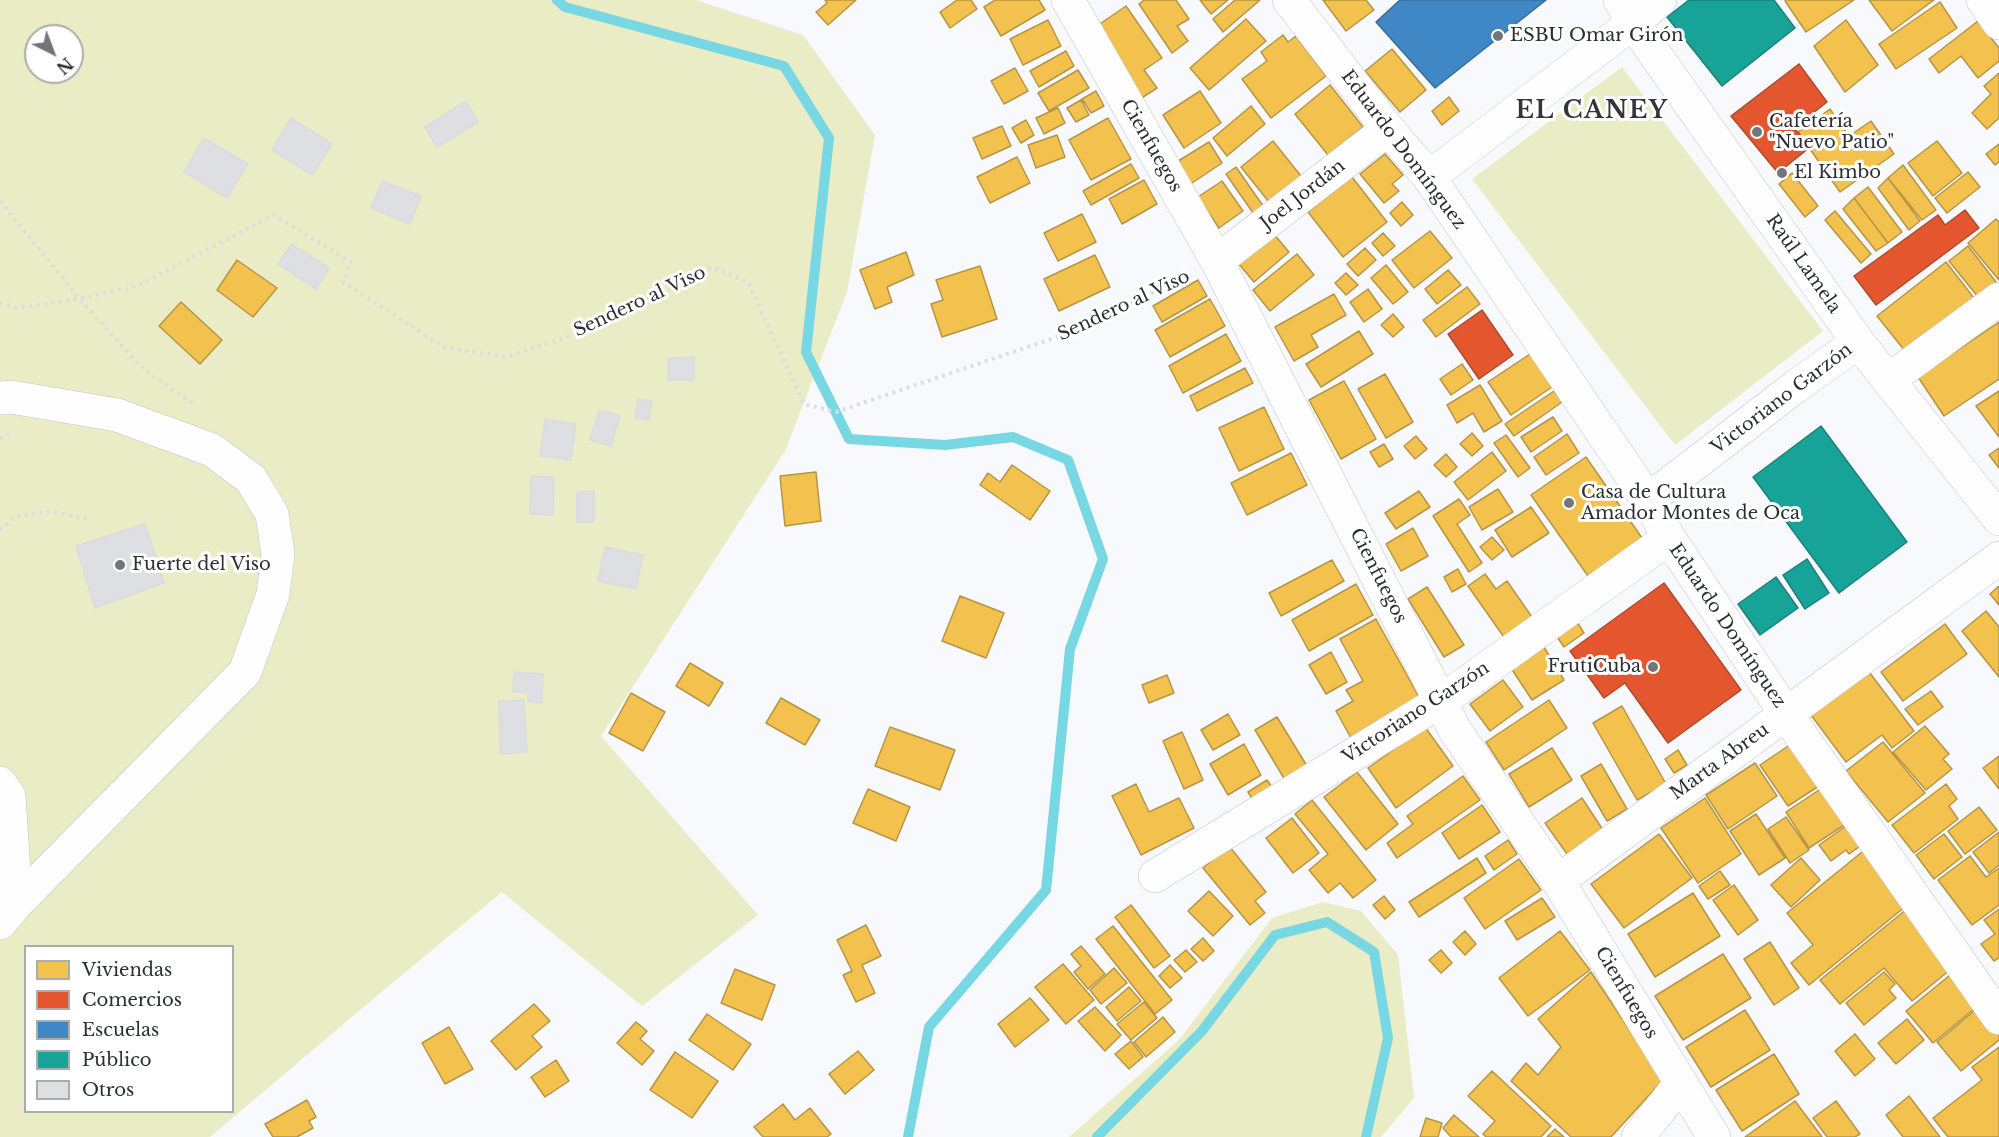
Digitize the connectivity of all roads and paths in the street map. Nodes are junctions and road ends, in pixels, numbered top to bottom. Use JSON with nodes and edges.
{"nodes":[{"id":1,"x":1289,"y":0,"type":"edge"},
{"id":2,"x":1660,"y":0,"type":"edge"},
{"id":3,"x":1983,"y":0,"type":"edge"},
{"id":4,"x":1082,"y":5,"type":"edge"},
{"id":5,"x":1627,"y":11,"type":"edge"},
{"id":6,"x":1999,"y":23,"type":"edge"},
{"id":7,"x":1388,"y":129,"type":"junction"},
{"id":8,"x":1429,"y":177,"type":"junction"},
{"id":9,"x":0,"y":201,"type":"edge"},
{"id":10,"x":1217,"y":261,"type":"junction"},
{"id":11,"x":79,"y":298,"type":"junction"},
{"id":12,"x":1999,"y":299,"type":"edge"},
{"id":13,"x":0,"y":303,"type":"edge"},
{"id":14,"x":1858,"y":342,"type":"junction"},
{"id":15,"x":1890,"y":379,"type":"junction"},
{"id":16,"x":0,"y":398,"type":"edge"},
{"id":17,"x":199,"y":409,"type":"dead end"},
{"id":18,"x":1648,"y":500,"type":"junction"},
{"id":19,"x":1999,"y":519,"type":"edge"},
{"id":20,"x":90,"y":520,"type":"dead end"},
{"id":21,"x":0,"y":530,"type":"edge"},
{"id":22,"x":1669,"y":538,"type":"junction"},
{"id":23,"x":1999,"y":558,"type":"edge"},
{"id":24,"x":1441,"y":701,"type":"junction"},
{"id":25,"x":1786,"y":714,"type":"junction"},
{"id":26,"x":0,"y":783,"type":"edge"},
{"id":27,"x":1155,"y":876,"type":"dead end"},
{"id":28,"x":1558,"y":881,"type":"junction"},
{"id":29,"x":8,"y":914,"type":"edge"},
{"id":30,"x":1999,"y":1018,"type":"edge"},
{"id":31,"x":1681,"y":1083,"type":"junction"},
{"id":32,"x":1638,"y":1137,"type":"edge"},
{"id":33,"x":1714,"y":1137,"type":"edge"}],
"edges":[{"from":1,"to":7,"type":"street","name":"Eduardo Domínguez"},
{"from":2,"to":5,"type":"street"},
{"from":3,"to":6,"type":"street"},
{"from":4,"to":10,"type":"street","name":"Cienfuegos"},
{"from":5,"to":8,"type":"street"},
{"from":5,"to":14,"type":"street","name":"Raúl Lamela"},
{"from":7,"to":8,"type":"street","name":"Eduardo Domínguez"},
{"from":7,"to":10,"type":"street","name":"Joel Jordán"},
{"from":8,"to":18,"type":"street","name":"Eduardo Domínguez"},
{"from":9,"to":11,"type":"path"},
{"from":10,"to":11,"type":"path","name":"Sendero al Viso"},
{"from":10,"to":24,"type":"street","name":"Cienfuegos"},
{"from":11,"to":13,"type":"path","name":"Sendero al Viso"},
{"from":11,"to":17,"type":"path"},
{"from":12,"to":15,"type":"street"},
{"from":14,"to":15,"type":"street","name":"Raúl Lamela"},
{"from":14,"to":18,"type":"street","name":"Victoriano Garzón"},
{"from":15,"to":19,"type":"street","name":"Raúl Lamela"},
{"from":16,"to":29,"type":"street"},
{"from":18,"to":22,"type":"street","name":"Eduardo Domínguez"},
{"from":20,"to":21,"type":"path"},
{"from":22,"to":24,"type":"street","name":"Victoriano Garzón"},
{"from":22,"to":25,"type":"street","name":"Eduardo Domínguez"},
{"from":23,"to":25,"type":"street","name":"Marta Abreu"},
{"from":24,"to":27,"type":"street","name":"Victoriano Garzón"},
{"from":24,"to":28,"type":"street","name":"Cienfuegos"},
{"from":25,"to":28,"type":"street","name":"Marta Abreu"},
{"from":25,"to":30,"type":"street","name":"Eduardo Domínguez"},
{"from":26,"to":29,"type":"street"},
{"from":28,"to":31,"type":"street","name":"Cienfuegos"},
{"from":31,"to":32,"type":"street"},
{"from":31,"to":33,"type":"street","name":"Cienfuegos"}]}
